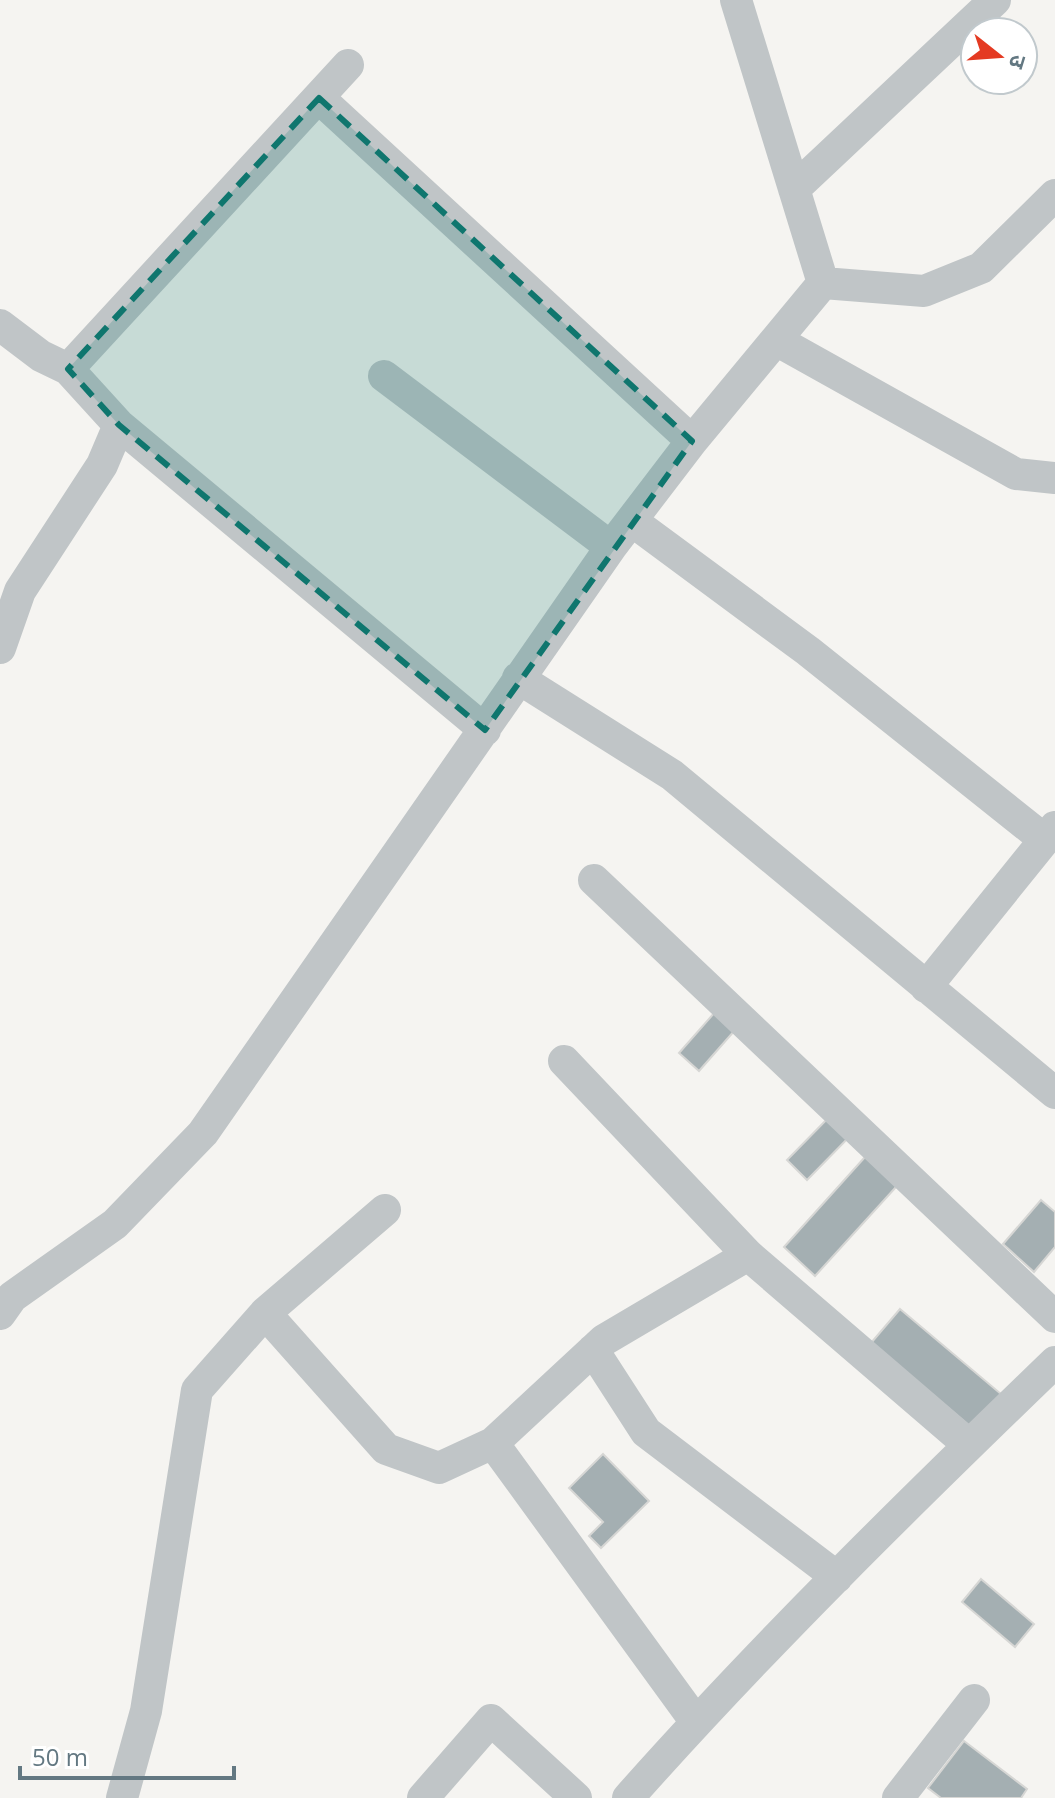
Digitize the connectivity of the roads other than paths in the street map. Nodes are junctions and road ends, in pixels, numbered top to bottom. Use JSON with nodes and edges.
{"nodes":[{"id":1,"x":736,"y":0,"type":"edge"},
{"id":2,"x":995,"y":0,"type":"edge"},
{"id":3,"x":348,"y":65,"type":"dead end"},
{"id":4,"x":319,"y":98,"type":"junction"},
{"id":5,"x":794,"y":189,"type":"junction"},
{"id":6,"x":1055,"y":195,"type":"edge"},
{"id":7,"x":823,"y":283,"type":"junction"},
{"id":8,"x":0,"y":325,"type":"edge"},
{"id":9,"x":776,"y":340,"type":"junction"},
{"id":10,"x":68,"y":369,"type":"junction"},
{"id":11,"x":384,"y":376,"type":"dead end"},
{"id":12,"x":119,"y":425,"type":"junction"},
{"id":13,"x":692,"y":441,"type":"junction"},
{"id":14,"x":1055,"y":478,"type":"edge"},
{"id":15,"x":632,"y":521,"type":"junction"},
{"id":16,"x":611,"y":547,"type":"junction"},
{"id":17,"x":0,"y":648,"type":"edge"},
{"id":18,"x":518,"y":678,"type":"junction"},
{"id":19,"x":485,"y":730,"type":"junction"},
{"id":20,"x":1050,"y":834,"type":"edge"},
{"id":21,"x":594,"y":880,"type":"dead end"},
{"id":22,"x":926,"y":987,"type":"junction"},
{"id":23,"x":564,"y":1061,"type":"dead end"},
{"id":24,"x":1055,"y":1093,"type":"edge"},
{"id":25,"x":385,"y":1210,"type":"dead end"},
{"id":26,"x":748,"y":1255,"type":"junction"},
{"id":27,"x":265,"y":1313,"type":"junction"},
{"id":28,"x":0,"y":1314,"type":"edge"},
{"id":29,"x":1055,"y":1317,"type":"edge"},
{"id":30,"x":593,"y":1350,"type":"junction"},
{"id":31,"x":1055,"y":1362,"type":"edge"},
{"id":32,"x":493,"y":1443,"type":"junction"},
{"id":33,"x":969,"y":1445,"type":"junction"},
{"id":34,"x":837,"y":1577,"type":"junction"},
{"id":35,"x":974,"y":1700,"type":"dead end"},
{"id":36,"x":696,"y":1722,"type":"junction"},
{"id":37,"x":122,"y":1798,"type":"edge"},
{"id":38,"x":423,"y":1798,"type":"edge"},
{"id":39,"x":576,"y":1798,"type":"edge"},
{"id":40,"x":628,"y":1798,"type":"edge"},
{"id":41,"x":898,"y":1798,"type":"edge"}],
"edges":[{"from":1,"to":5,"type":"street"},
{"from":2,"to":5,"type":"street"},
{"from":3,"to":4,"type":"street"},
{"from":4,"to":10,"type":"street"},
{"from":4,"to":13,"type":"street"},
{"from":5,"to":7,"type":"street"},
{"from":6,"to":7,"type":"street"},
{"from":7,"to":9,"type":"street"},
{"from":8,"to":10,"type":"street"},
{"from":9,"to":13,"type":"street"},
{"from":9,"to":14,"type":"street"},
{"from":10,"to":12,"type":"street"},
{"from":11,"to":16,"type":"street"},
{"from":12,"to":17,"type":"street"},
{"from":12,"to":19,"type":"street"},
{"from":13,"to":15,"type":"street"},
{"from":15,"to":16,"type":"street"},
{"from":15,"to":20,"type":"street"},
{"from":16,"to":18,"type":"street"},
{"from":18,"to":19,"type":"street"},
{"from":18,"to":22,"type":"street"},
{"from":19,"to":28,"type":"street"},
{"from":20,"to":22,"type":"street"},
{"from":21,"to":29,"type":"street"},
{"from":22,"to":24,"type":"street"},
{"from":23,"to":26,"type":"street"},
{"from":25,"to":27,"type":"street"},
{"from":26,"to":30,"type":"street"},
{"from":26,"to":33,"type":"street"},
{"from":27,"to":32,"type":"street"},
{"from":27,"to":37,"type":"street"},
{"from":30,"to":32,"type":"street"},
{"from":30,"to":34,"type":"street"},
{"from":31,"to":33,"type":"street"},
{"from":32,"to":36,"type":"street"},
{"from":33,"to":34,"type":"street"},
{"from":34,"to":36,"type":"street"},
{"from":35,"to":41,"type":"street"},
{"from":36,"to":40,"type":"street"},
{"from":38,"to":39,"type":"street"}]}
